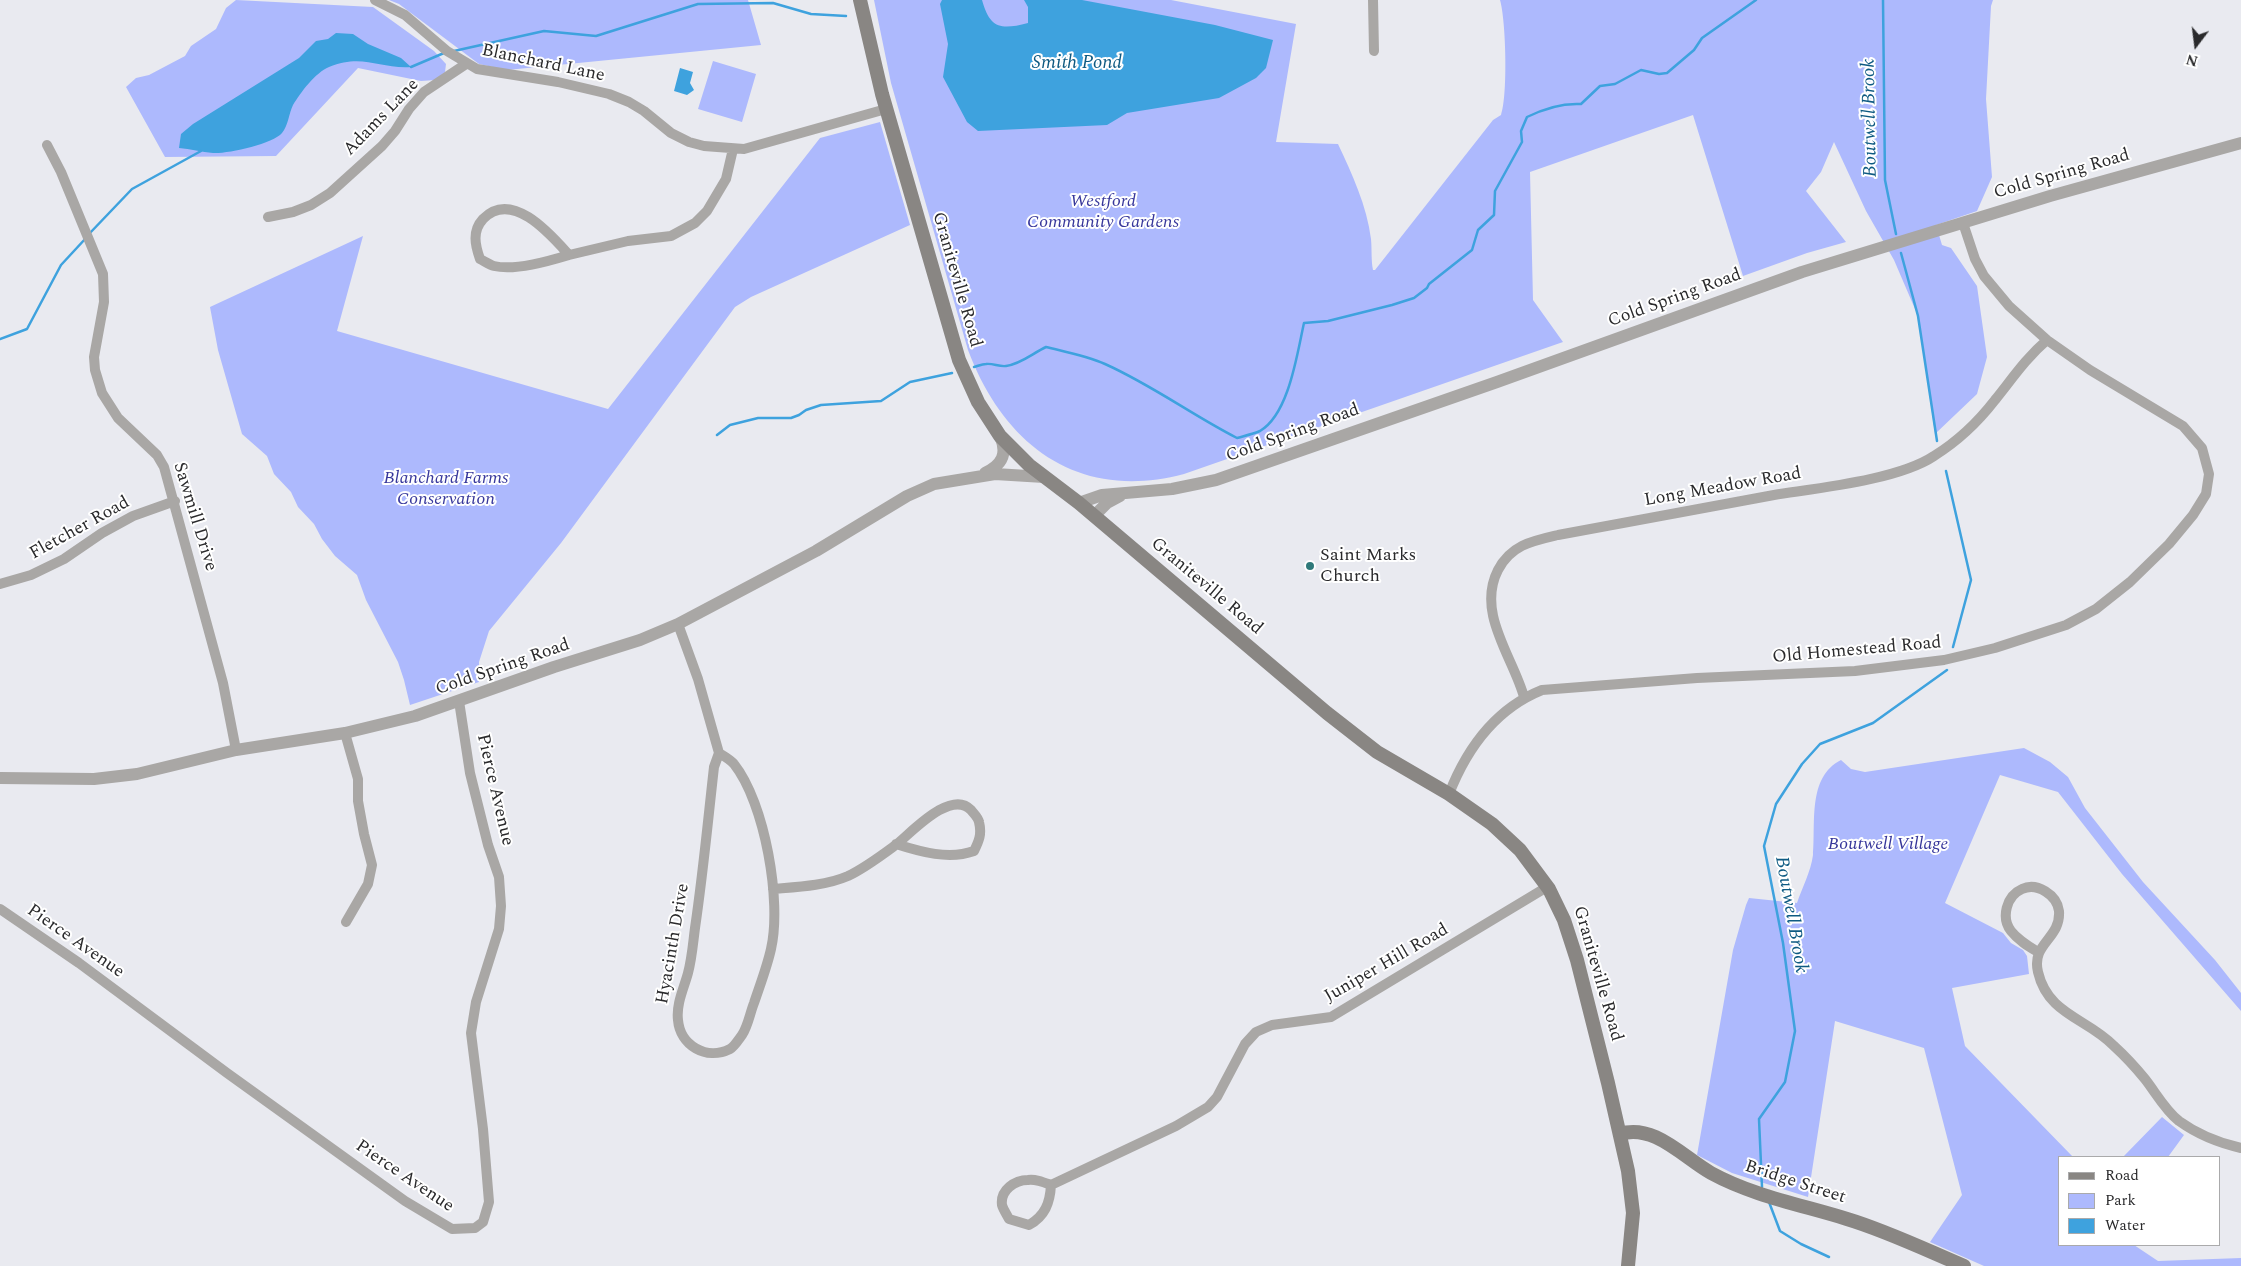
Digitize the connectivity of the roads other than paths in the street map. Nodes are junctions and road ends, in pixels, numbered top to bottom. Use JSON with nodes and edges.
{"nodes":[{"id":1,"x":374,"y":0,"type":"edge"},
{"id":2,"x":860,"y":0,"type":"edge"},
{"id":3,"x":1373,"y":0,"type":"edge"},
{"id":4,"x":1374,"y":50,"type":"dead end"},
{"id":5,"x":466,"y":64,"type":"junction"},
{"id":6,"x":886,"y":109,"type":"junction"},
{"id":7,"x":2241,"y":143,"type":"edge"},
{"id":8,"x":47,"y":145,"type":"dead end"},
{"id":9,"x":733,"y":149,"type":"junction"},
{"id":10,"x":268,"y":217,"type":"dead end"},
{"id":11,"x":1964,"y":223,"type":"junction"},
{"id":12,"x":569,"y":255,"type":"junction"},
{"id":13,"x":2047,"y":340,"type":"junction"},
{"id":14,"x":1000,"y":436,"type":"junction"},
{"id":15,"x":981,"y":475,"type":"junction"},
{"id":16,"x":1044,"y":477,"type":"junction"},
{"id":17,"x":1125,"y":494,"type":"junction"},
{"id":18,"x":175,"y":500,"type":"junction"},
{"id":19,"x":1079,"y":503,"type":"junction"},
{"id":20,"x":1094,"y":516,"type":"junction"},
{"id":21,"x":0,"y":584,"type":"edge"},
{"id":22,"x":678,"y":624,"type":"junction"},
{"id":23,"x":1524,"y":698,"type":"junction"},
{"id":24,"x":459,"y":701,"type":"junction"},
{"id":25,"x":345,"y":733,"type":"junction"},
{"id":26,"x":236,"y":750,"type":"junction"},
{"id":27,"x":719,"y":753,"type":"junction"},
{"id":28,"x":0,"y":778,"type":"edge"},
{"id":29,"x":1450,"y":794,"type":"junction"},
{"id":30,"x":896,"y":844,"type":"junction"},
{"id":31,"x":1546,"y":887,"type":"junction"},
{"id":32,"x":773,"y":889,"type":"junction"},
{"id":33,"x":0,"y":909,"type":"edge"},
{"id":34,"x":346,"y":922,"type":"dead end"},
{"id":35,"x":2038,"y":952,"type":"junction"},
{"id":36,"x":1620,"y":1134,"type":"junction"},
{"id":37,"x":2241,"y":1148,"type":"edge"},
{"id":38,"x":1051,"y":1185,"type":"junction"},
{"id":39,"x":1628,"y":1262,"type":"edge"},
{"id":40,"x":1964,"y":1266,"type":"edge"}],
"edges":[{"from":1,"to":5,"type":"street","name":"Blanchard Lane"},
{"from":2,"to":6,"type":"main road","name":"Graniteville Road"},
{"from":3,"to":4,"type":"street"},
{"from":5,"to":9,"type":"street","name":"Blanchard Lane"},
{"from":5,"to":10,"type":"street","name":"Adams Lane"},
{"from":6,"to":9,"type":"street","name":"Blanchard Lane"},
{"from":6,"to":14,"type":"main road","name":"Graniteville Road"},
{"from":7,"to":11,"type":"street","name":"Cold Spring Road"},
{"from":8,"to":18,"type":"street","name":"Sawmill Drive"},
{"from":9,"to":12,"type":"street"},
{"from":11,"to":13,"type":"street","name":"Old Homestead Road"},
{"from":11,"to":17,"type":"street","name":"Cold Spring Road"},
{"from":12,"to":12,"type":"street"},
{"from":13,"to":23,"type":"street","name":"Long Meadow Road"},
{"from":13,"to":23,"type":"street","name":"Old Homestead Road"},
{"from":14,"to":15,"type":"street","name":"Cold Spring Road"},
{"from":14,"to":16,"type":"main road","name":"Graniteville Road"},
{"from":15,"to":16,"type":"street","name":"Cold Spring Road"},
{"from":15,"to":22,"type":"street","name":"Cold Spring Road"},
{"from":16,"to":19,"type":"main road","name":"Graniteville Road"},
{"from":17,"to":19,"type":"street","name":"Cold Spring Road"},
{"from":17,"to":20,"type":"street","name":"Cold Spring Road"},
{"from":18,"to":21,"type":"street","name":"Fletcher Road"},
{"from":18,"to":26,"type":"street","name":"Sawmill Drive"},
{"from":19,"to":20,"type":"main road","name":"Graniteville Road"},
{"from":20,"to":29,"type":"main road","name":"Graniteville Road"},
{"from":22,"to":24,"type":"street","name":"Cold Spring Road"},
{"from":22,"to":27,"type":"street"},
{"from":23,"to":29,"type":"street","name":"Old Homestead Road"},
{"from":24,"to":25,"type":"street","name":"Cold Spring Road"},
{"from":24,"to":33,"type":"street","name":"Pierce Avenue"},
{"from":25,"to":26,"type":"street","name":"Cold Spring Road"},
{"from":25,"to":34,"type":"street"},
{"from":26,"to":28,"type":"street","name":"Cold Spring Road"},
{"from":27,"to":32,"type":"street","name":"Hyacinth Drive"},
{"from":27,"to":32,"type":"street","name":"Hyacinth Drive"},
{"from":29,"to":31,"type":"main road","name":"Graniteville Road"},
{"from":30,"to":30,"type":"street"},
{"from":30,"to":32,"type":"street"},
{"from":31,"to":36,"type":"main road","name":"Graniteville Road"},
{"from":31,"to":38,"type":"street","name":"Juniper Hill Road"},
{"from":35,"to":35,"type":"street"},
{"from":35,"to":37,"type":"street"},
{"from":36,"to":39,"type":"main road","name":"Graniteville Road"},
{"from":36,"to":40,"type":"main road","name":"Bridge Street"},
{"from":38,"to":38,"type":"street"}]}
